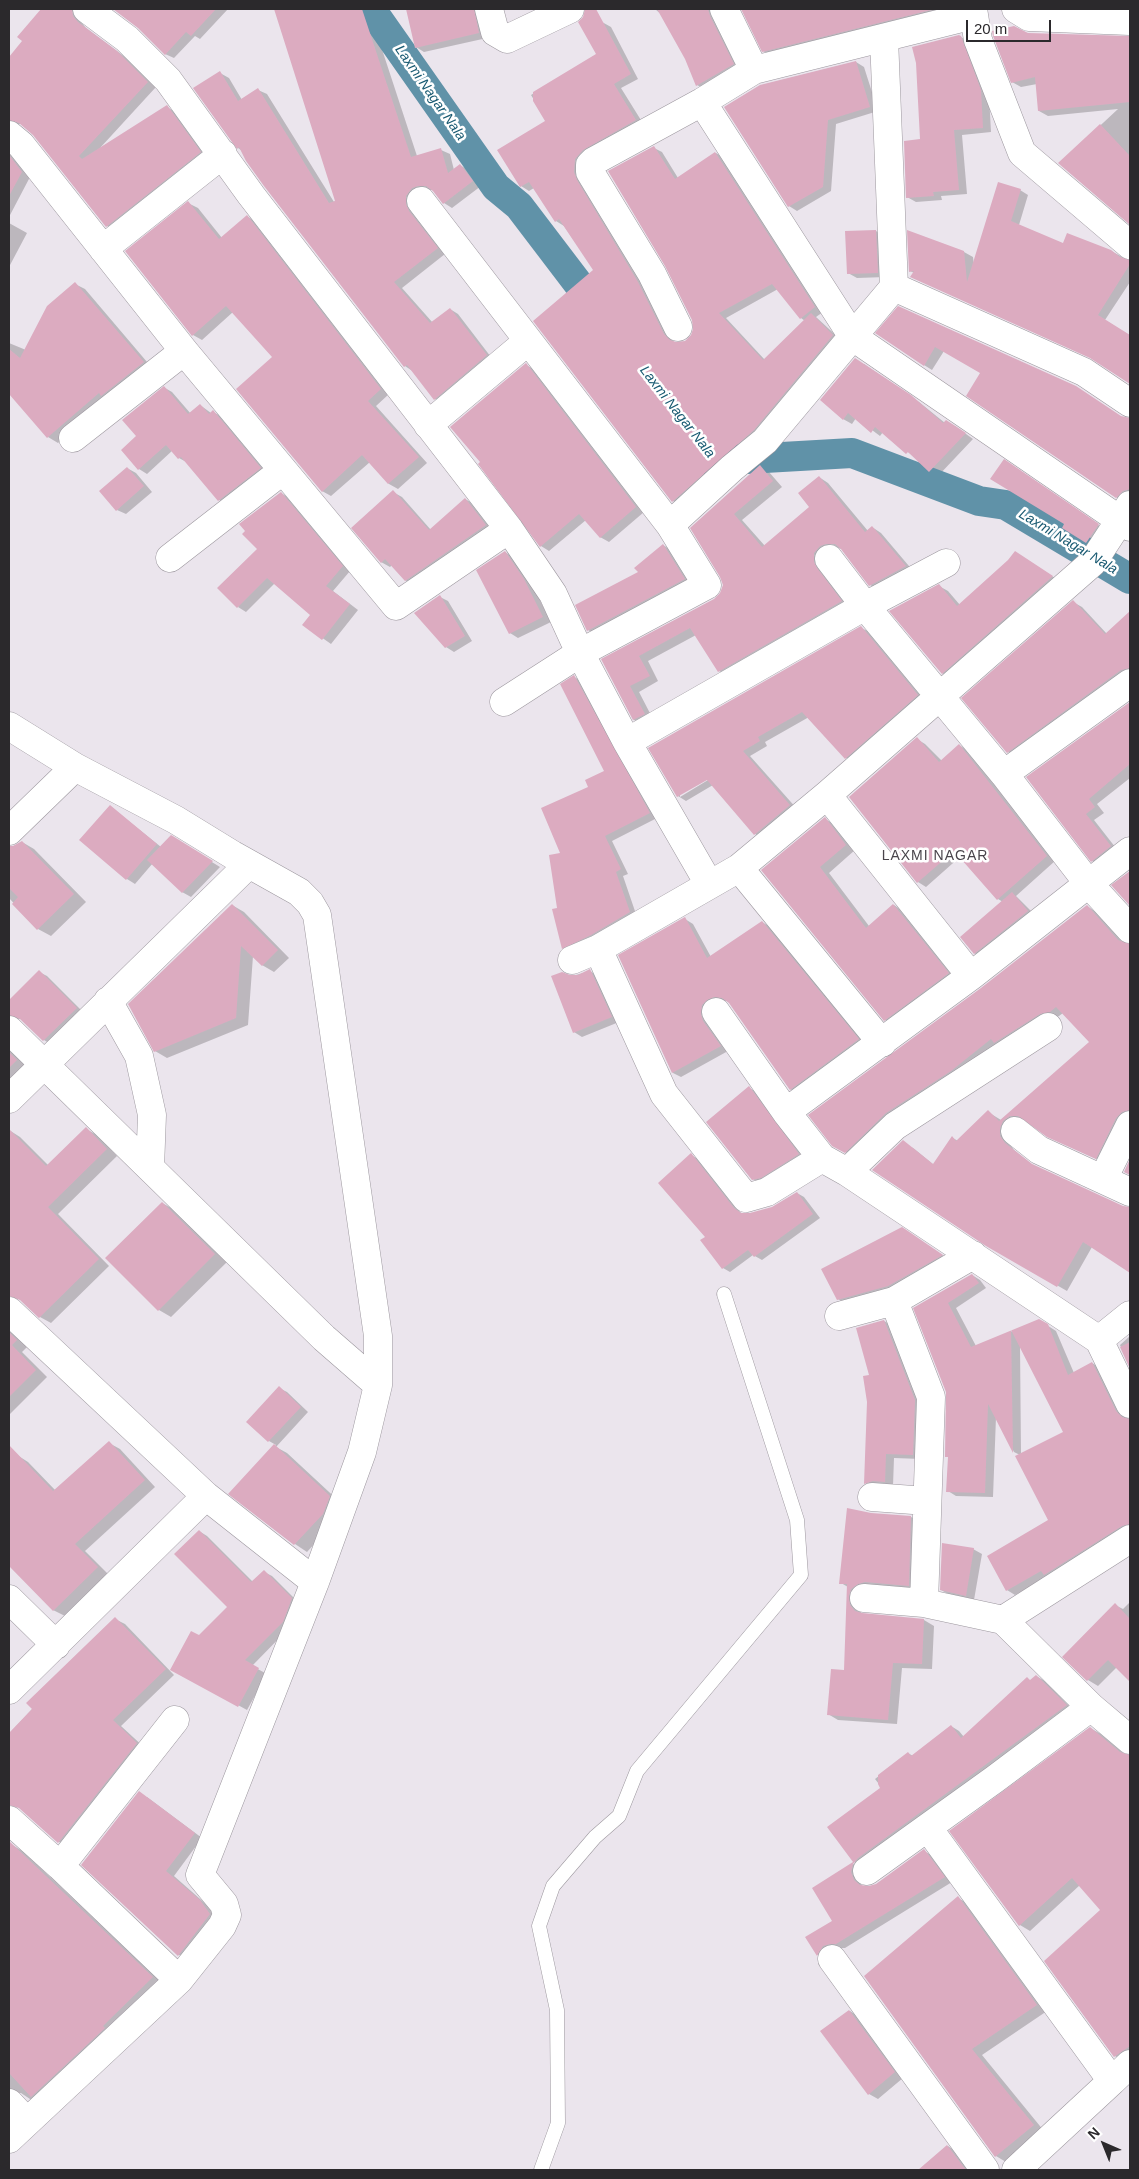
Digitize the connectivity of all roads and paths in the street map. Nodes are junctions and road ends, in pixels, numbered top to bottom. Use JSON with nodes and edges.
{"nodes":[{"id":1,"x":87,"y":9,"type":"edge"},
{"id":2,"x":489,"y":9,"type":"edge"},
{"id":3,"x":570,"y":9,"type":"edge"},
{"id":4,"x":724,"y":9,"type":"edge"},
{"id":5,"x":1016,"y":9,"type":"edge"},
{"id":6,"x":974,"y":12,"type":"edge"},
{"id":7,"x":1119,"y":17,"type":"edge"},
{"id":8,"x":884,"y":38,"type":"junction"},
{"id":9,"x":754,"y":70,"type":"junction"},
{"id":10,"x":702,"y":102,"type":"junction"},
{"id":11,"x":9,"y":135,"type":"edge"},
{"id":12,"x":223,"y":154,"type":"junction"},
{"id":13,"x":421,"y":201,"type":"dead end"},
{"id":14,"x":1130,"y":245,"type":"edge"},
{"id":15,"x":103,"y":249,"type":"junction"},
{"id":16,"x":894,"y":287,"type":"junction"},
{"id":17,"x":678,"y":327,"type":"dead end"},
{"id":18,"x":853,"y":337,"type":"junction"},
{"id":19,"x":528,"y":341,"type":"junction"},
{"id":20,"x":184,"y":351,"type":"junction"},
{"id":21,"x":1130,"y":403,"type":"edge"},
{"id":22,"x":428,"y":425,"type":"junction"},
{"id":23,"x":73,"y":438,"type":"dead end"},
{"id":24,"x":282,"y":471,"type":"junction"},
{"id":25,"x":1127,"y":517,"type":"edge"},
{"id":26,"x":670,"y":525,"type":"junction"},
{"id":27,"x":509,"y":529,"type":"junction"},
{"id":28,"x":170,"y":558,"type":"dead end"},
{"id":29,"x":828,"y":559,"type":"dead end"},
{"id":30,"x":946,"y":563,"type":"dead end"},
{"id":31,"x":865,"y":606,"type":"junction"},
{"id":32,"x":580,"y":652,"type":"junction"},
{"id":33,"x":1130,"y":683,"type":"edge"},
{"id":34,"x":939,"y":697,"type":"junction"},
{"id":35,"x":504,"y":702,"type":"dead end"},
{"id":36,"x":9,"y":726,"type":"edge"},
{"id":37,"x":627,"y":742,"type":"junction"},
{"id":38,"x":75,"y":767,"type":"junction"},
{"id":39,"x":1004,"y":774,"type":"junction"},
{"id":40,"x":827,"y":795,"type":"junction"},
{"id":41,"x":9,"y":831,"type":"edge"},
{"id":42,"x":1130,"y":851,"type":"edge"},
{"id":43,"x":249,"y":864,"type":"junction"},
{"id":44,"x":738,"y":868,"type":"junction"},
{"id":45,"x":1088,"y":883,"type":"junction"},
{"id":46,"x":709,"y":884,"type":"junction"},
{"id":47,"x":1130,"y":929,"type":"edge"},
{"id":48,"x":598,"y":949,"type":"junction"},
{"id":49,"x":572,"y":960,"type":"dead end"},
{"id":50,"x":971,"y":976,"type":"junction"},
{"id":51,"x":108,"y":1000,"type":"junction"},
{"id":52,"x":716,"y":1012,"type":"dead end"},
{"id":53,"x":1048,"y":1027,"type":"dead end"},
{"id":54,"x":9,"y":1030,"type":"edge"},
{"id":55,"x":882,"y":1043,"type":"junction"},
{"id":56,"x":44,"y":1064,"type":"junction"},
{"id":57,"x":9,"y":1099,"type":"edge"},
{"id":58,"x":786,"y":1112,"type":"junction"},
{"id":59,"x":1130,"y":1125,"type":"edge"},
{"id":60,"x":1015,"y":1131,"type":"dead end"},
{"id":61,"x":822,"y":1158,"type":"junction"},
{"id":62,"x":150,"y":1168,"type":"junction"},
{"id":63,"x":847,"y":1172,"type":"junction"},
{"id":64,"x":1103,"y":1179,"type":"junction"},
{"id":65,"x":1130,"y":1192,"type":"edge"},
{"id":66,"x":973,"y":1255,"type":"junction"},
{"id":67,"x":724,"y":1294,"type":"dead end"},
{"id":68,"x":894,"y":1301,"type":"junction"},
{"id":69,"x":9,"y":1311,"type":"edge"},
{"id":70,"x":1130,"y":1315,"type":"edge"},
{"id":71,"x":840,"y":1316,"type":"dead end"},
{"id":72,"x":1099,"y":1340,"type":"junction"},
{"id":73,"x":378,"y":1385,"type":"junction"},
{"id":74,"x":1130,"y":1404,"type":"edge"},
{"id":75,"x":206,"y":1496,"type":"junction"},
{"id":76,"x":872,"y":1498,"type":"dead end"},
{"id":77,"x":927,"y":1500,"type":"junction"},
{"id":78,"x":1130,"y":1539,"type":"edge"},
{"id":79,"x":315,"y":1582,"type":"junction"},
{"id":80,"x":864,"y":1598,"type":"dead end"},
{"id":81,"x":9,"y":1599,"type":"edge"},
{"id":82,"x":924,"y":1603,"type":"junction"},
{"id":83,"x":1003,"y":1620,"type":"junction"},
{"id":84,"x":56,"y":1645,"type":"junction"},
{"id":85,"x":9,"y":1690,"type":"edge"},
{"id":86,"x":1091,"y":1706,"type":"junction"},
{"id":87,"x":175,"y":1720,"type":"dead end"},
{"id":88,"x":1130,"y":1740,"type":"edge"},
{"id":89,"x":9,"y":1820,"type":"edge"},
{"id":90,"x":928,"y":1828,"type":"junction"},
{"id":91,"x":60,"y":1866,"type":"junction"},
{"id":92,"x":867,"y":1871,"type":"dead end"},
{"id":93,"x":832,"y":1959,"type":"dead end"},
{"id":94,"x":179,"y":1980,"type":"junction"},
{"id":95,"x":1121,"y":2073,"type":"edge"},
{"id":96,"x":15,"y":2121,"type":"edge"},
{"id":97,"x":541,"y":2170,"type":"edge"},
{"id":98,"x":985,"y":2170,"type":"edge"},
{"id":99,"x":1016,"y":2170,"type":"edge"}],
"edges":[{"from":1,"to":12,"type":"street"},
{"from":2,"to":3,"type":"street"},
{"from":4,"to":9,"type":"street"},
{"from":5,"to":7,"type":"street"},
{"from":6,"to":8,"type":"street"},
{"from":6,"to":14,"type":"street"},
{"from":8,"to":9,"type":"street"},
{"from":8,"to":16,"type":"street"},
{"from":9,"to":10,"type":"street"},
{"from":10,"to":17,"type":"street"},
{"from":10,"to":18,"type":"street"},
{"from":11,"to":15,"type":"street"},
{"from":12,"to":15,"type":"street"},
{"from":12,"to":22,"type":"street"},
{"from":13,"to":19,"type":"street"},
{"from":15,"to":20,"type":"street"},
{"from":16,"to":18,"type":"street"},
{"from":16,"to":21,"type":"street"},
{"from":18,"to":25,"type":"street"},
{"from":18,"to":26,"type":"street"},
{"from":19,"to":22,"type":"street"},
{"from":19,"to":26,"type":"street"},
{"from":20,"to":23,"type":"street"},
{"from":20,"to":24,"type":"street"},
{"from":22,"to":27,"type":"street"},
{"from":24,"to":27,"type":"street"},
{"from":24,"to":28,"type":"street"},
{"from":25,"to":34,"type":"street"},
{"from":26,"to":32,"type":"street"},
{"from":27,"to":32,"type":"street"},
{"from":29,"to":31,"type":"street"},
{"from":30,"to":31,"type":"street"},
{"from":31,"to":34,"type":"street"},
{"from":31,"to":37,"type":"street"},
{"from":32,"to":35,"type":"street"},
{"from":32,"to":37,"type":"street"},
{"from":33,"to":39,"type":"street"},
{"from":34,"to":39,"type":"street"},
{"from":34,"to":40,"type":"street"},
{"from":36,"to":38,"type":"street"},
{"from":37,"to":46,"type":"street"},
{"from":38,"to":41,"type":"street"},
{"from":38,"to":43,"type":"street"},
{"from":39,"to":45,"type":"street"},
{"from":40,"to":44,"type":"street"},
{"from":40,"to":50,"type":"street"},
{"from":42,"to":45,"type":"street"},
{"from":43,"to":51,"type":"street"},
{"from":43,"to":73,"type":"street"},
{"from":44,"to":46,"type":"street"},
{"from":44,"to":55,"type":"street"},
{"from":45,"to":47,"type":"street"},
{"from":45,"to":50,"type":"street"},
{"from":46,"to":48,"type":"street"},
{"from":48,"to":49,"type":"street"},
{"from":48,"to":61,"type":"street"},
{"from":50,"to":55,"type":"street"},
{"from":51,"to":56,"type":"street"},
{"from":51,"to":62,"type":"street"},
{"from":52,"to":58,"type":"street"},
{"from":53,"to":63,"type":"street"},
{"from":54,"to":56,"type":"street"},
{"from":55,"to":58,"type":"street"},
{"from":56,"to":57,"type":"street"},
{"from":56,"to":62,"type":"street"},
{"from":58,"to":61,"type":"street"},
{"from":59,"to":64,"type":"street"},
{"from":60,"to":64,"type":"street"},
{"from":61,"to":63,"type":"street"},
{"from":62,"to":73,"type":"street"},
{"from":63,"to":66,"type":"street"},
{"from":64,"to":65,"type":"street"},
{"from":66,"to":68,"type":"street"},
{"from":66,"to":72,"type":"street"},
{"from":67,"to":97,"type":"lane"},
{"from":68,"to":71,"type":"street"},
{"from":68,"to":77,"type":"street"},
{"from":69,"to":75,"type":"street"},
{"from":70,"to":72,"type":"street"},
{"from":72,"to":74,"type":"street"},
{"from":73,"to":79,"type":"street"},
{"from":75,"to":79,"type":"street"},
{"from":75,"to":84,"type":"street"},
{"from":76,"to":77,"type":"street"},
{"from":77,"to":82,"type":"street"},
{"from":78,"to":83,"type":"street"},
{"from":79,"to":94,"type":"street"},
{"from":80,"to":82,"type":"street"},
{"from":81,"to":84,"type":"street"},
{"from":82,"to":83,"type":"street"},
{"from":83,"to":86,"type":"street"},
{"from":84,"to":85,"type":"street"},
{"from":86,"to":88,"type":"street"},
{"from":86,"to":90,"type":"street"},
{"from":87,"to":91,"type":"street"},
{"from":89,"to":91,"type":"street"},
{"from":90,"to":92,"type":"street"},
{"from":90,"to":95,"type":"street"},
{"from":91,"to":94,"type":"street"},
{"from":93,"to":98,"type":"street"},
{"from":94,"to":96,"type":"street"},
{"from":95,"to":99,"type":"street"}]}
